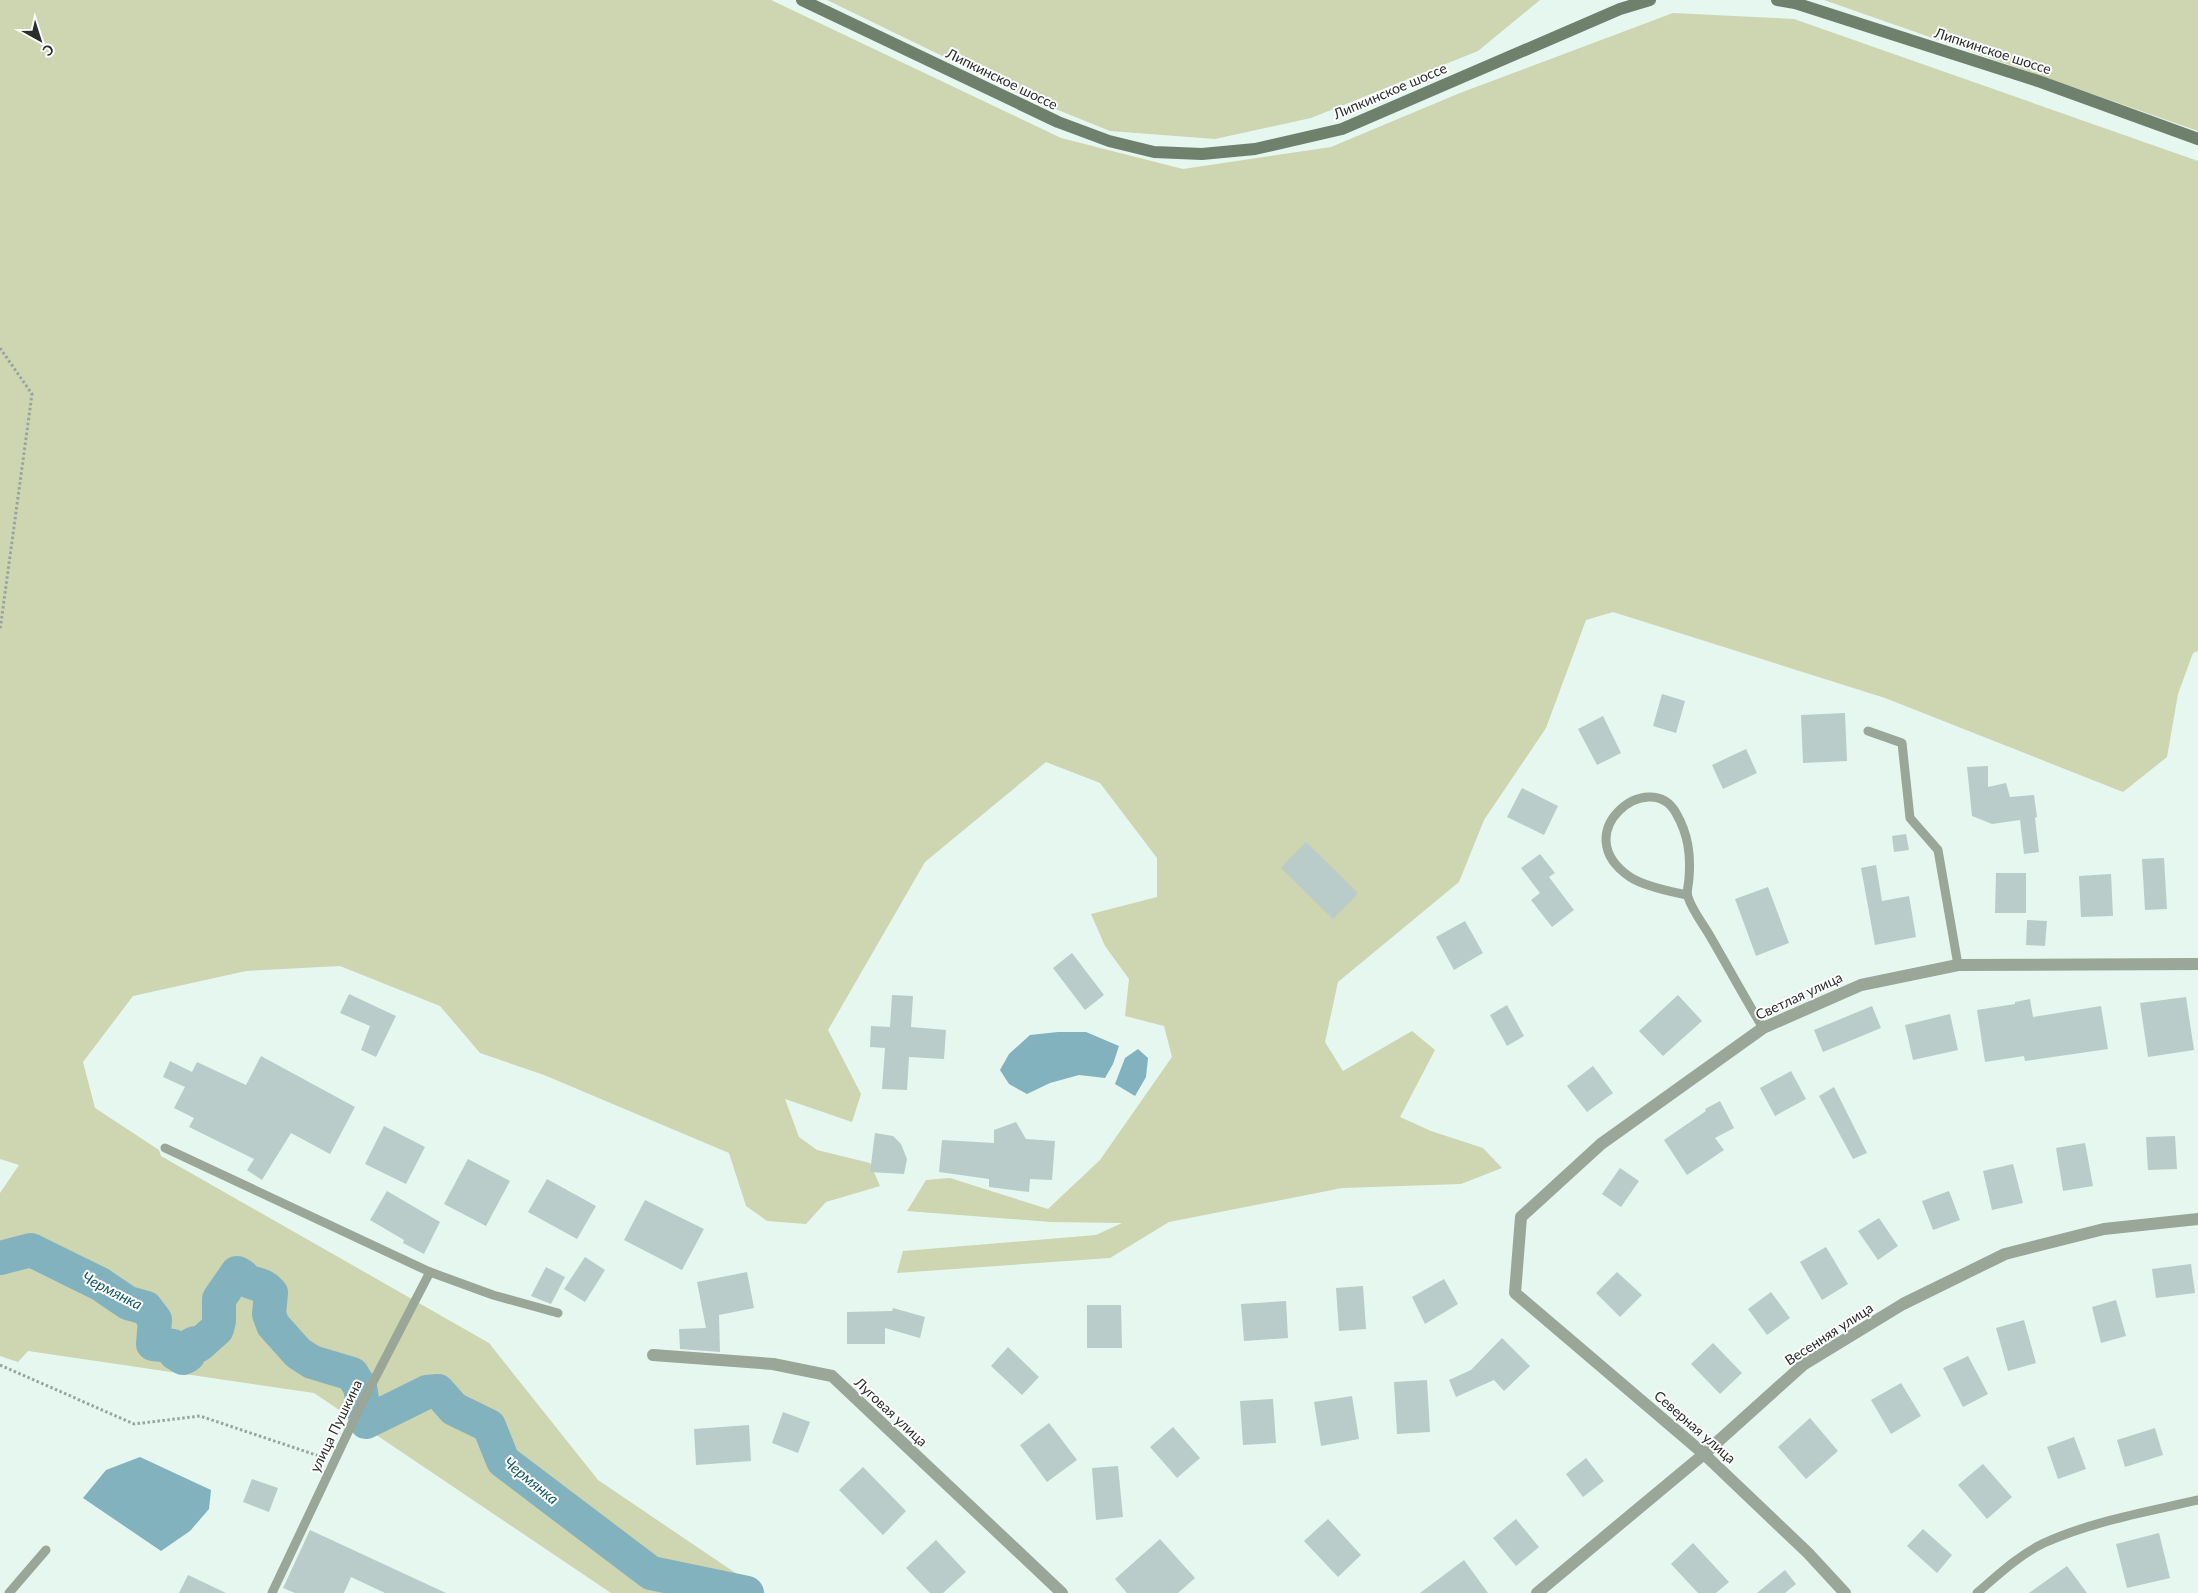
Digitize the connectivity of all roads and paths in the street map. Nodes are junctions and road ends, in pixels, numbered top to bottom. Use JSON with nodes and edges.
{"nodes":[{"id":1,"x":802,"y":0,"type":"edge"},
{"id":2,"x":1650,"y":0,"type":"edge"},
{"id":3,"x":1777,"y":0,"type":"edge"},
{"id":4,"x":2198,"y":139,"type":"edge"},
{"id":5,"x":0,"y":348,"type":"edge"},
{"id":6,"x":0,"y":630,"type":"edge"},
{"id":7,"x":1868,"y":730,"type":"dead end"},
{"id":8,"x":1687,"y":896,"type":"junction"},
{"id":9,"x":2198,"y":964,"type":"edge"},
{"id":10,"x":1958,"y":965,"type":"junction"},
{"id":11,"x":1763,"y":1028,"type":"junction"},
{"id":12,"x":164,"y":1148,"type":"dead end"},
{"id":13,"x":2198,"y":1219,"type":"edge"},
{"id":14,"x":430,"y":1272,"type":"junction"},
{"id":15,"x":1515,"y":1293,"type":"joint"},
{"id":16,"x":558,"y":1313,"type":"dead end"},
{"id":17,"x":653,"y":1355,"type":"dead end"},
{"id":18,"x":0,"y":1365,"type":"edge"},
{"id":19,"x":1704,"y":1454,"type":"junction"},
{"id":20,"x":334,"y":1461,"type":"junction"},
{"id":21,"x":2198,"y":1500,"type":"edge"},
{"id":22,"x":46,"y":1550,"type":"dead end"},
{"id":23,"x":9,"y":1593,"type":"edge"},
{"id":24,"x":272,"y":1593,"type":"edge"},
{"id":25,"x":1062,"y":1593,"type":"edge"},
{"id":26,"x":1537,"y":1593,"type":"edge"},
{"id":27,"x":1845,"y":1593,"type":"edge"},
{"id":28,"x":1977,"y":1593,"type":"edge"}],
"edges":[{"from":1,"to":2,"type":"street","name":"Липкинское шоссе"},
{"from":3,"to":4,"type":"street","name":"Липкинское шоссе"},
{"from":5,"to":6,"type":"path"},
{"from":7,"to":10,"type":"lane"},
{"from":8,"to":8,"type":"lane"},
{"from":8,"to":11,"type":"lane"},
{"from":9,"to":10,"type":"street","name":"Светлая улица"},
{"from":10,"to":11,"type":"street","name":"Светлая улица"},
{"from":11,"to":15,"type":"street","name":"Светлая улица"},
{"from":12,"to":14,"type":"lane"},
{"from":13,"to":19,"type":"street","name":"Весенняя улица"},
{"from":14,"to":16,"type":"lane"},
{"from":14,"to":20,"type":"lane","name":"улица Пушкина"},
{"from":15,"to":19,"type":"street","name":"Северная улица"},
{"from":17,"to":25,"type":"street","name":"Луговая улица"},
{"from":18,"to":20,"type":"path"},
{"from":19,"to":26,"type":"street","name":"Весенняя улица"},
{"from":19,"to":27,"type":"street","name":"Северная улица"},
{"from":20,"to":24,"type":"lane","name":"улица Пушкина"},
{"from":21,"to":28,"type":"lane"},
{"from":22,"to":23,"type":"lane"}]}
